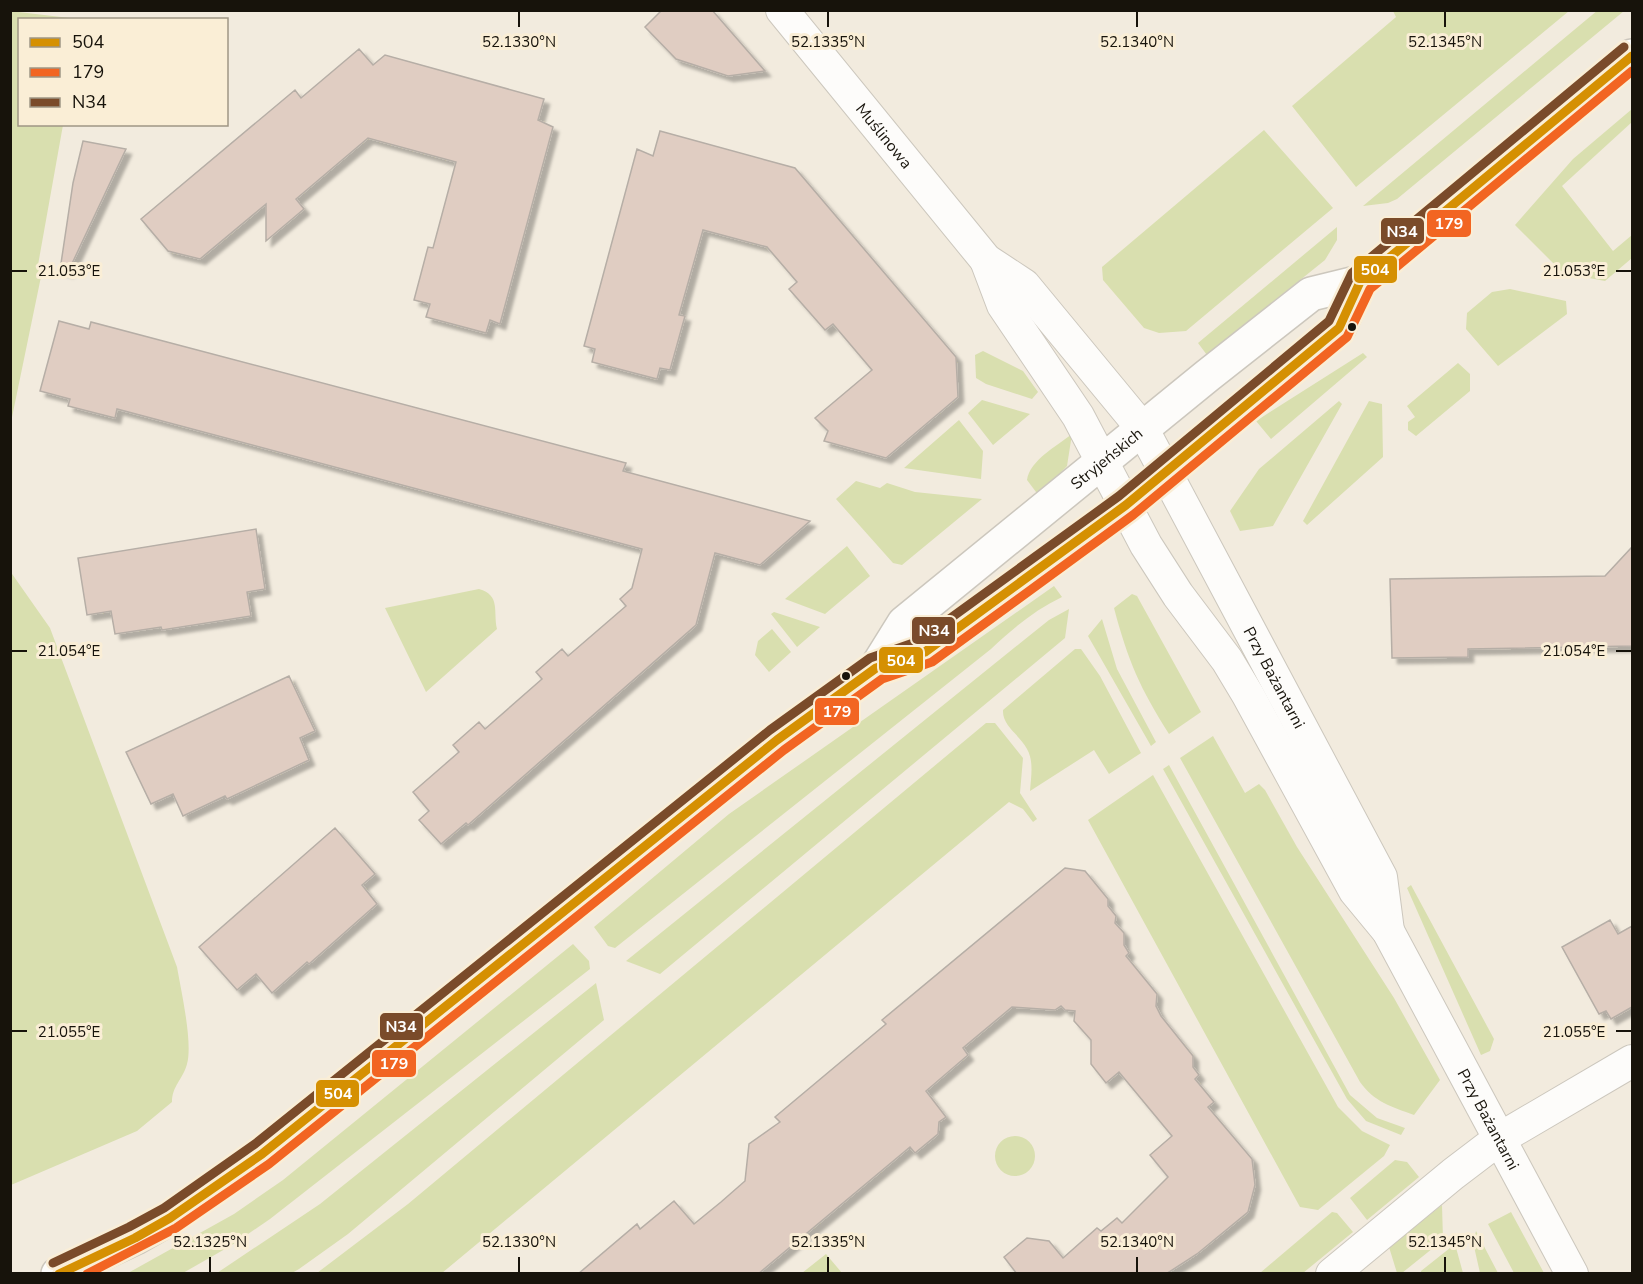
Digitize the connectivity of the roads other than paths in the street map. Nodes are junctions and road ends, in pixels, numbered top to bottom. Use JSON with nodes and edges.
{"nodes":[{"id":1,"x":782,"y":10,"type":"edge"},
{"id":2,"x":1632,"y":56,"type":"edge"},
{"id":3,"x":986,"y":260,"type":"junction"},
{"id":4,"x":1360,"y":282,"type":"junction"},
{"id":5,"x":1142,"y":428,"type":"junction"},
{"id":6,"x":1104,"y":460,"type":"junction"},
{"id":7,"x":1166,"y":472,"type":"junction"},
{"id":8,"x":1126,"y":505,"type":"junction"},
{"id":9,"x":876,"y":668,"type":"junction"},
{"id":10,"x":1388,"y":931,"type":"junction"},
{"id":11,"x":1632,"y":1061,"type":"edge"},
{"id":12,"x":1499,"y":1139,"type":"junction"},
{"id":13,"x":58,"y":1274,"type":"edge"},
{"id":14,"x":1332,"y":1274,"type":"edge"},
{"id":15,"x":1572,"y":1274,"type":"edge"}],
"edges":[{"from":1,"to":3,"type":"street","name":"Muślinowa"},
{"from":2,"to":4,"type":"street","name":"Stryjeńskich"},
{"from":3,"to":5,"type":"street","name":"Muślinowa"},
{"from":3,"to":6,"type":"street","name":"Muślinowa"},
{"from":4,"to":5,"type":"street","name":"Stryjeńskich"},
{"from":4,"to":7,"type":"street","name":"Stryjeńskich"},
{"from":5,"to":6,"type":"street","name":"Stryjeńskich"},
{"from":5,"to":7,"type":"street","name":"Przy Bażantarni"},
{"from":6,"to":8,"type":"street","name":"Przy Bażantarni"},
{"from":6,"to":9,"type":"street","name":"Stryjeńskich"},
{"from":7,"to":8,"type":"street","name":"Stryjeńskich"},
{"from":7,"to":10,"type":"street","name":"Przy Bażantarni"},
{"from":8,"to":9,"type":"street","name":"Stryjeńskich"},
{"from":8,"to":10,"type":"street","name":"Przy Bażantarni"},
{"from":9,"to":13,"type":"street","name":"Stryjeńskich"},
{"from":10,"to":12,"type":"street","name":"Przy Bażantarni"},
{"from":11,"to":12,"type":"street"},
{"from":12,"to":14,"type":"street"},
{"from":12,"to":15,"type":"street","name":"Przy Bażantarni"}]}
